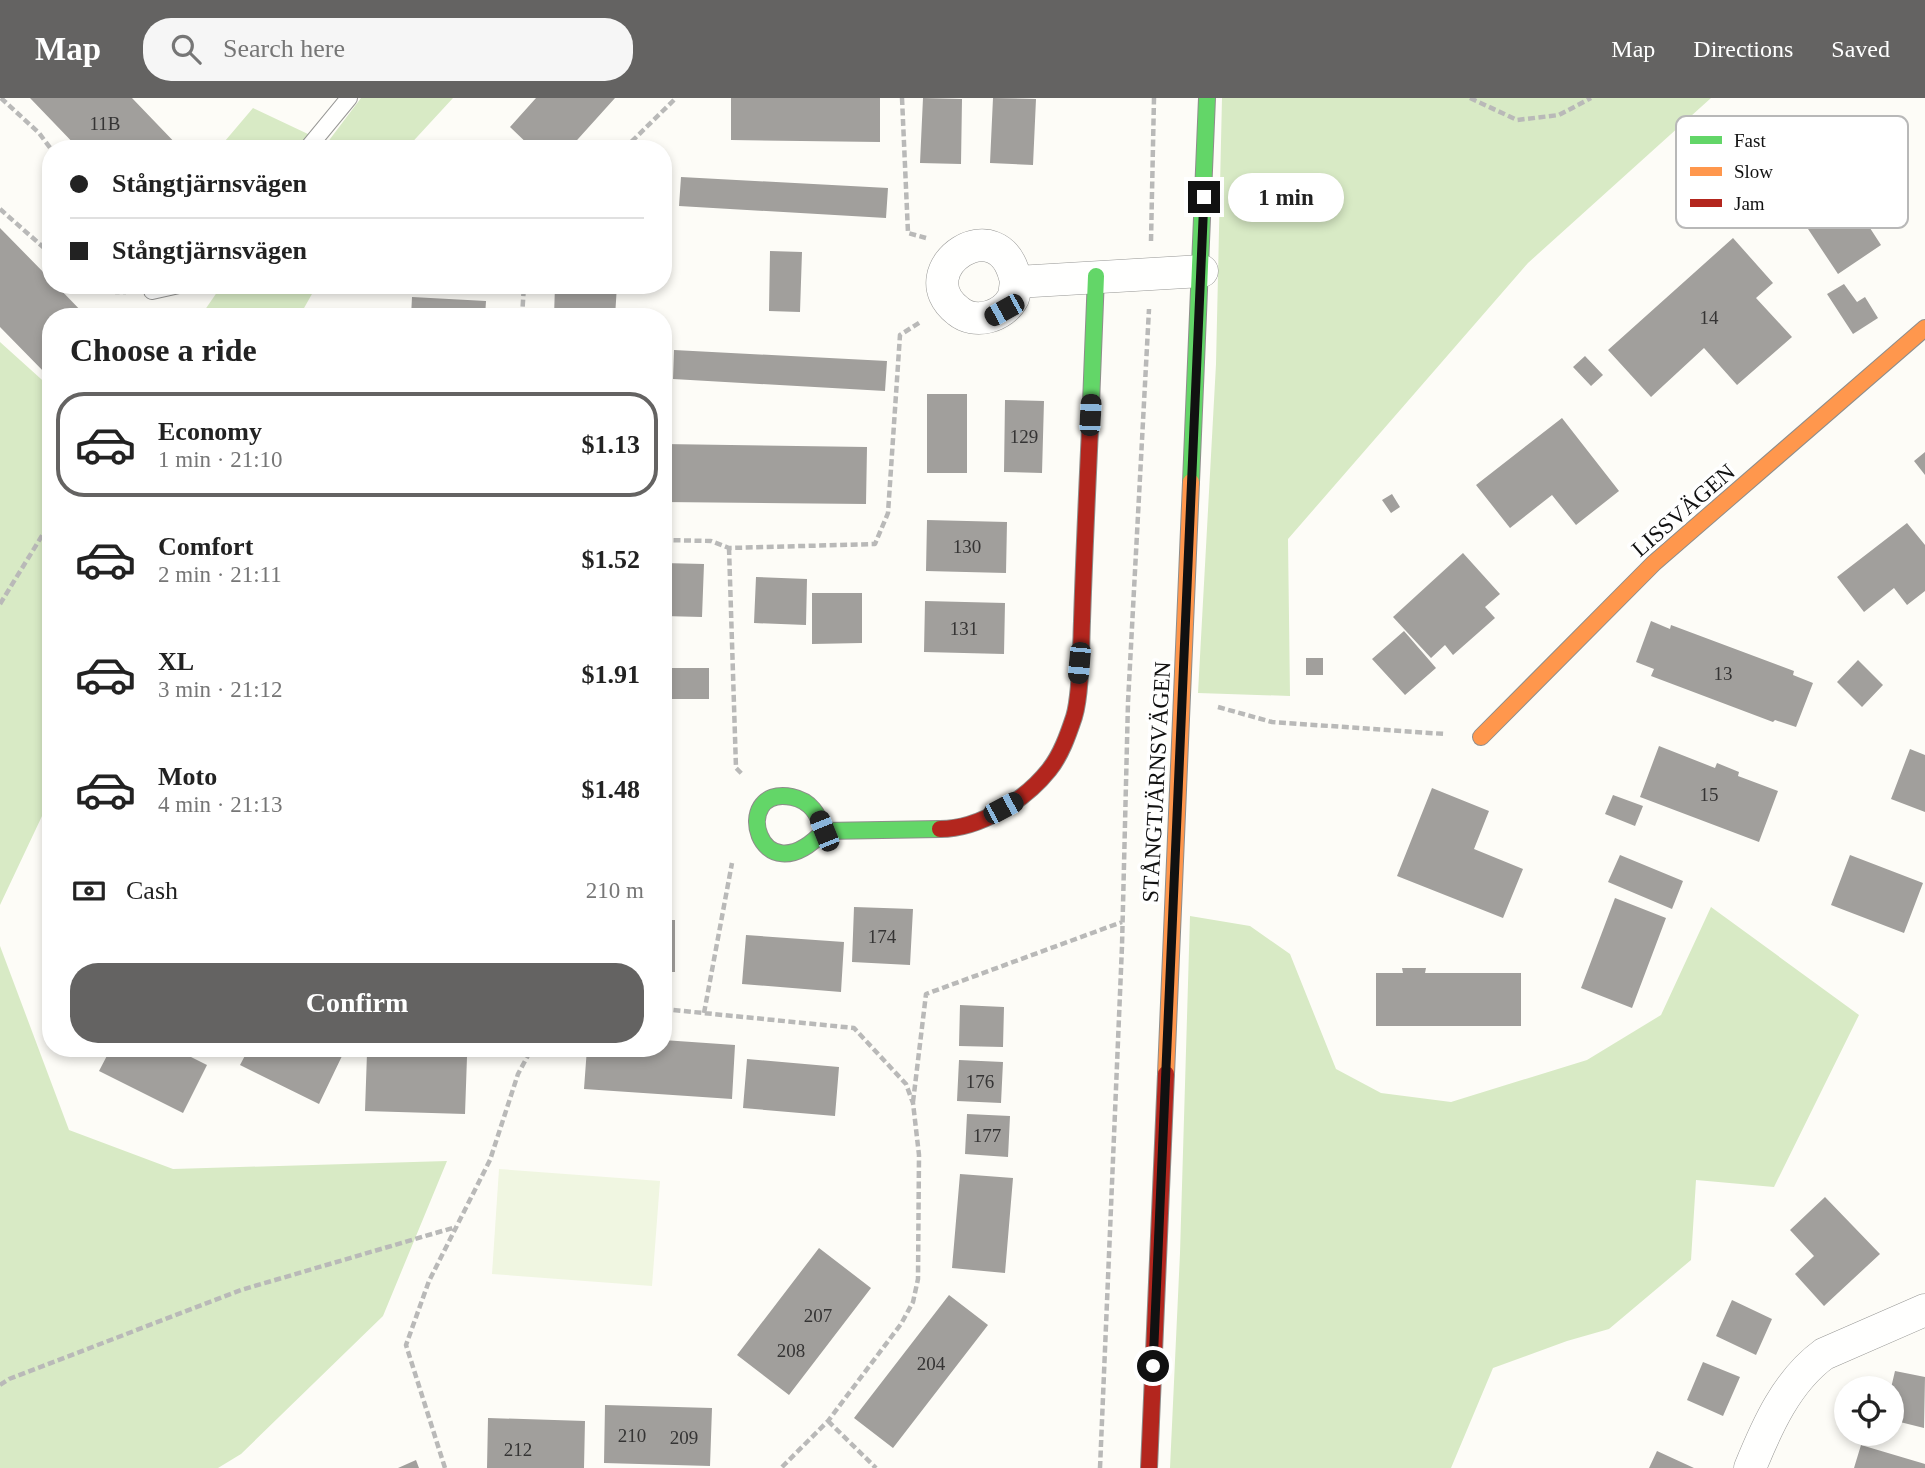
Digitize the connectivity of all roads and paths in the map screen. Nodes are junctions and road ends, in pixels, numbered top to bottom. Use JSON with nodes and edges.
{"nodes":[{"id":1,"x":1,"y":98,"type":"edge"},
{"id":2,"x":349,"y":98,"type":"edge"},
{"id":3,"x":676,"y":98,"type":"edge"},
{"id":4,"x":902,"y":98,"type":"edge"},
{"id":5,"x":1154,"y":98,"type":"edge"},
{"id":6,"x":1207,"y":98,"type":"edge"},
{"id":7,"x":1470,"y":98,"type":"edge"},
{"id":8,"x":1591,"y":98,"type":"edge"},
{"id":9,"x":44,"y":140,"type":"edge"},
{"id":10,"x":314,"y":140,"type":"edge"},
{"id":11,"x":633,"y":140,"type":"edge"},
{"id":12,"x":0,"y":209,"type":"edge"},
{"id":13,"x":42,"y":246,"type":"edge"},
{"id":14,"x":961,"y":249,"type":"junction"},
{"id":15,"x":1202,"y":271,"type":"junction"},
{"id":16,"x":1150,"y":273,"type":"junction"},
{"id":17,"x":1096,"y":276,"type":"junction"},
{"id":18,"x":1016,"y":282,"type":"junction"},
{"id":19,"x":949,"y":303,"type":"junction"},
{"id":20,"x":1925,"y":328,"type":"edge"},
{"id":21,"x":42,"y":536,"type":"edge"},
{"id":22,"x":672,"y":540,"type":"edge"},
{"id":23,"x":729,"y":548,"type":"junction"},
{"id":24,"x":0,"y":604,"type":"edge"},
{"id":25,"x":1183,"y":703,"type":"junction"},
{"id":26,"x":1481,"y":737,"type":"joint"},
{"id":27,"x":766,"y":803,"type":"junction"},
{"id":28,"x":824,"y":831,"type":"junction"},
{"id":29,"x":760,"y":839,"type":"junction"},
{"id":30,"x":1122,"y":922,"type":"junction"},
{"id":31,"x":672,"y":1010,"type":"edge"},
{"id":32,"x":704,"y":1013,"type":"junction"},
{"id":33,"x":528,"y":1057,"type":"edge"},
{"id":34,"x":913,"y":1103,"type":"junction"},
{"id":35,"x":456,"y":1227,"type":"junction"},
{"id":36,"x":1925,"y":1310,"type":"edge"},
{"id":37,"x":0,"y":1385,"type":"edge"},
{"id":38,"x":828,"y":1421,"type":"junction"},
{"id":39,"x":445,"y":1468,"type":"edge"},
{"id":40,"x":781,"y":1468,"type":"edge"},
{"id":41,"x":876,"y":1468,"type":"edge"},
{"id":42,"x":1100,"y":1468,"type":"edge"},
{"id":43,"x":1149,"y":1468,"type":"edge"},
{"id":44,"x":1751,"y":1468,"type":"edge"}],
"edges":[{"from":1,"to":9,"type":"path"},
{"from":2,"to":10,"type":"lane"},
{"from":3,"to":11,"type":"path"},
{"from":4,"to":14,"type":"path"},
{"from":5,"to":16,"type":"path"},
{"from":6,"to":15,"type":"street","name":"STÅNGTJÄRNSVÄGEN"},
{"from":7,"to":8,"type":"path"},
{"from":12,"to":13,"type":"path"},
{"from":14,"to":18,"type":"street"},
{"from":14,"to":19,"type":"street"},
{"from":15,"to":16,"type":"street"},
{"from":15,"to":25,"type":"street","name":"STÅNGTJÄRNSVÄGEN"},
{"from":16,"to":17,"type":"street"},
{"from":16,"to":30,"type":"path"},
{"from":17,"to":18,"type":"street"},
{"from":17,"to":28,"type":"street"},
{"from":18,"to":19,"type":"street"},
{"from":19,"to":23,"type":"path"},
{"from":20,"to":26,"type":"street","name":"LISSVÄGEN"},
{"from":21,"to":24,"type":"path"},
{"from":22,"to":23,"type":"path"},
{"from":23,"to":27,"type":"path"},
{"from":25,"to":26,"type":"path"},
{"from":25,"to":43,"type":"street","name":"STÅNGTJÄRNSVÄGEN"},
{"from":27,"to":28,"type":"street"},
{"from":27,"to":29,"type":"street"},
{"from":28,"to":29,"type":"street"},
{"from":29,"to":32,"type":"path"},
{"from":30,"to":34,"type":"path"},
{"from":30,"to":42,"type":"path"},
{"from":31,"to":32,"type":"path"},
{"from":32,"to":34,"type":"path"},
{"from":33,"to":35,"type":"path"},
{"from":34,"to":38,"type":"path"},
{"from":35,"to":37,"type":"path"},
{"from":35,"to":39,"type":"path"},
{"from":36,"to":44,"type":"street"},
{"from":38,"to":40,"type":"path"},
{"from":38,"to":41,"type":"path"}]}
